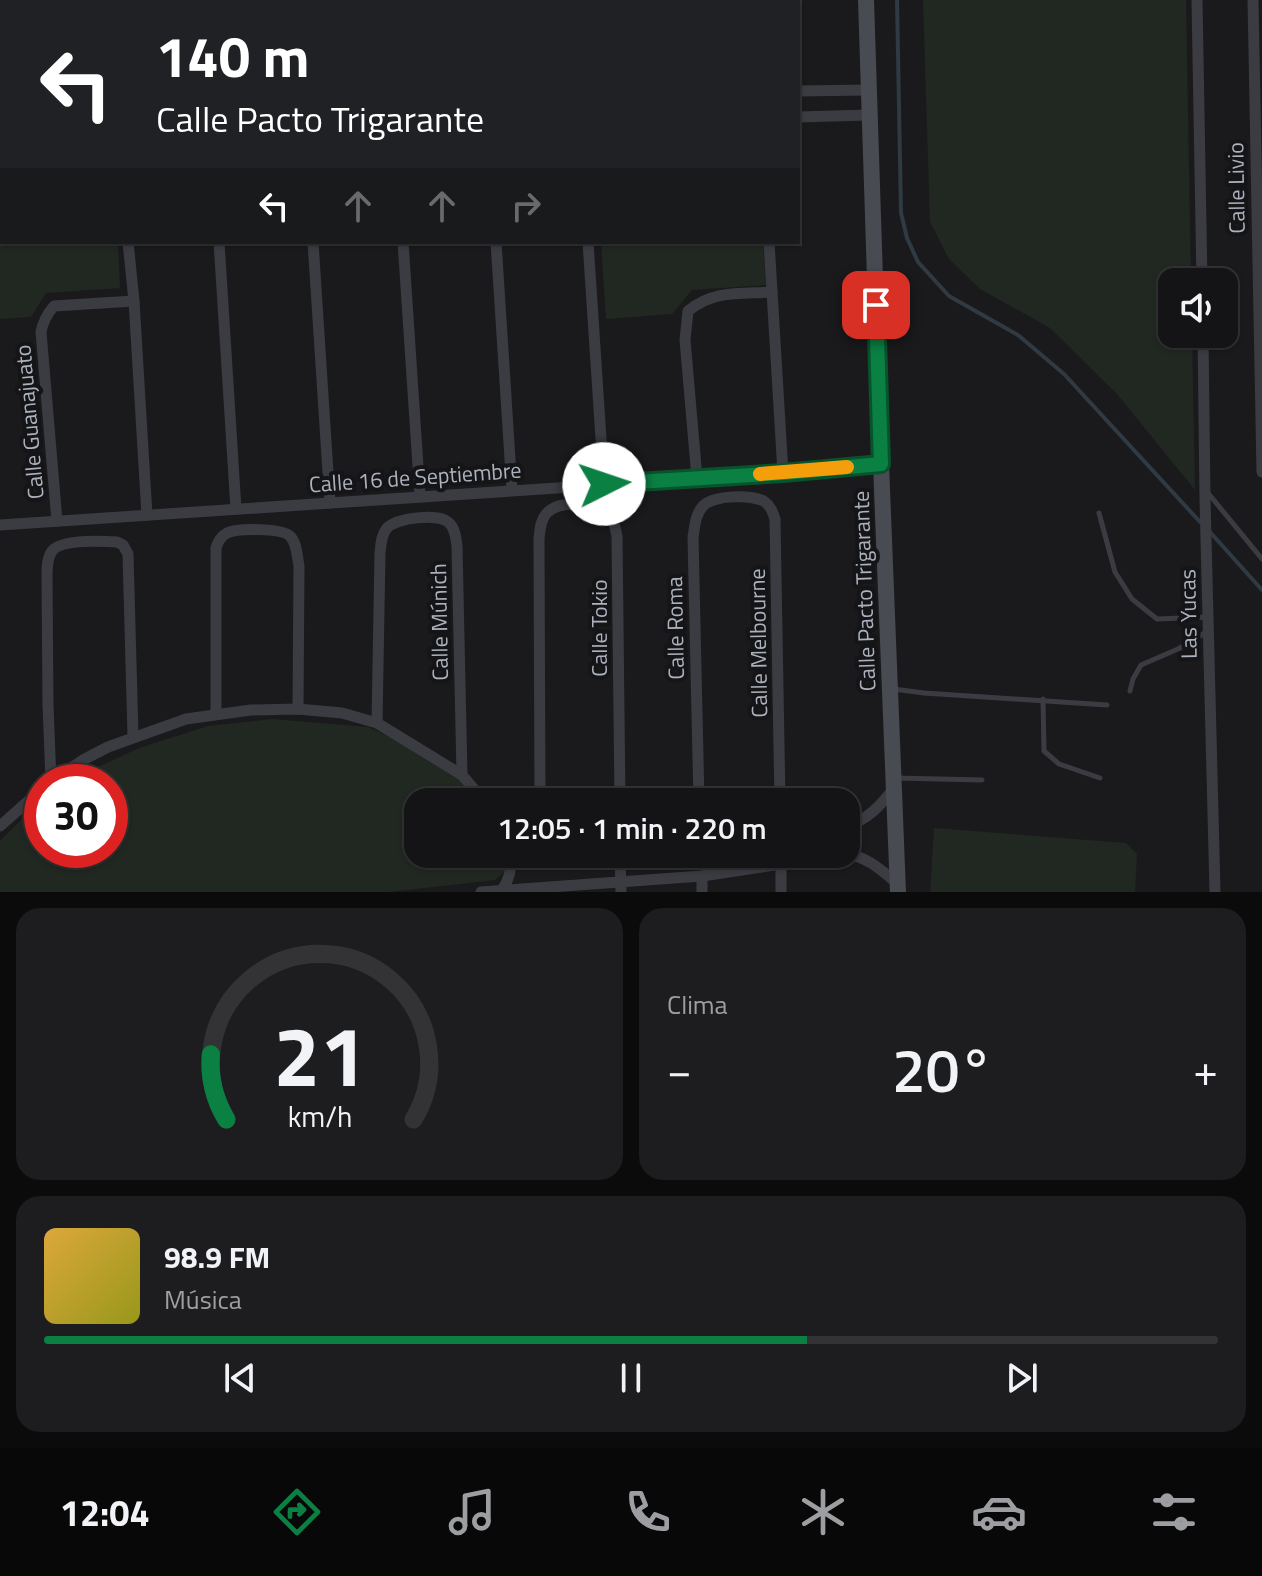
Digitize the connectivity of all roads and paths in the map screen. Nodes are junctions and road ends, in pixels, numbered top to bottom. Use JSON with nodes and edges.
{"nodes":[{"id":1,"x":866,"y":0,"type":"edge"},
{"id":2,"x":1197,"y":0,"type":"edge"},
{"id":3,"x":1253,"y":0,"type":"edge"},
{"id":4,"x":868,"y":90,"type":"junction"},
{"id":5,"x":800,"y":91,"type":"edge"},
{"id":6,"x":869,"y":115,"type":"junction"},
{"id":7,"x":800,"y":117,"type":"edge"},
{"id":8,"x":1259,"y":143,"type":"edge"},
{"id":9,"x":128,"y":244,"type":"edge"},
{"id":10,"x":219,"y":244,"type":"edge"},
{"id":11,"x":313,"y":244,"type":"edge"},
{"id":12,"x":403,"y":244,"type":"edge"},
{"id":13,"x":496,"y":244,"type":"edge"},
{"id":14,"x":588,"y":244,"type":"edge"},
{"id":15,"x":769,"y":244,"type":"edge"},
{"id":16,"x":1202,"y":268,"type":"edge"},
{"id":17,"x":772,"y":292,"type":"junction"},
{"id":18,"x":134,"y":301,"type":"junction"},
{"id":19,"x":1203,"y":348,"type":"edge"},
{"id":20,"x":881,"y":464,"type":"junction"},
{"id":21,"x":1262,"y":472,"type":"edge"},
{"id":22,"x":783,"y":473,"type":"junction"},
{"id":23,"x":697,"y":478,"type":"junction"},
{"id":24,"x":604,"y":484,"type":"junction"},
{"id":25,"x":512,"y":490,"type":"junction"},
{"id":26,"x":1205,"y":494,"type":"junction"},
{"id":27,"x":420,"y":496,"type":"junction"},
{"id":28,"x":751,"y":498,"type":"joint"},
{"id":29,"x":330,"y":503,"type":"junction"},
{"id":30,"x":236,"y":509,"type":"junction"},
{"id":31,"x":1099,"y":513,"type":"dead end"},
{"id":32,"x":147,"y":515,"type":"junction"},
{"id":33,"x":57,"y":521,"type":"junction"},
{"id":34,"x":0,"y":525,"type":"edge"},
{"id":35,"x":1262,"y":559,"type":"edge"},
{"id":36,"x":1208,"y":617,"type":"junction"},
{"id":37,"x":1208,"y":631,"type":"junction"},
{"id":38,"x":890,"y":689,"type":"junction"},
{"id":39,"x":1130,"y":691,"type":"dead end"},
{"id":40,"x":1043,"y":699,"type":"junction"},
{"id":41,"x":1107,"y":705,"type":"dead end"},
{"id":42,"x":298,"y":709,"type":"junction"},
{"id":43,"x":216,"y":714,"type":"junction"},
{"id":44,"x":377,"y":723,"type":"junction"},
{"id":45,"x":133,"y":736,"type":"junction"},
{"id":46,"x":50,"y":764,"type":"edge"},
{"id":47,"x":77,"y":764,"type":"edge"},
{"id":48,"x":462,"y":775,"type":"junction"},
{"id":49,"x":1100,"y":778,"type":"dead end"},
{"id":50,"x":982,"y":780,"type":"dead end"},
{"id":51,"x":894,"y":783,"type":"junction"},
{"id":52,"x":473,"y":788,"type":"edge"},
{"id":53,"x":540,"y":788,"type":"edge"},
{"id":54,"x":620,"y":788,"type":"edge"},
{"id":55,"x":699,"y":788,"type":"edge"},
{"id":56,"x":780,"y":788,"type":"edge"},
{"id":57,"x":24,"y":805,"type":"edge"},
{"id":58,"x":860,"y":820,"type":"edge"},
{"id":59,"x":0,"y":826,"type":"edge"},
{"id":60,"x":860,"y":858,"type":"edge"},
{"id":61,"x":511,"y":868,"type":"edge"},
{"id":62,"x":739,"y":868,"type":"edge"},
{"id":63,"x":781,"y":868,"type":"edge"},
{"id":64,"x":702,"y":876,"type":"junction"},
{"id":65,"x":621,"y":887,"type":"edge"},
{"id":66,"x":898,"y":888,"type":"edge"},
{"id":67,"x":541,"y":890,"type":"edge"},
{"id":68,"x":501,"y":891,"type":"edge"},
{"id":69,"x":481,"y":892,"type":"edge"},
{"id":70,"x":702,"y":892,"type":"edge"},
{"id":71,"x":781,"y":892,"type":"edge"},
{"id":72,"x":1215,"y":892,"type":"edge"}],
"edges":[{"from":1,"to":4,"type":"street","name":"Calle Pacto Trigarante"},
{"from":2,"to":16,"type":"street"},
{"from":3,"to":8,"type":"street","name":"Calle Livio"},
{"from":4,"to":5,"type":"street"},
{"from":4,"to":6,"type":"street","name":"Calle Pacto Trigarante"},
{"from":6,"to":7,"type":"street"},
{"from":6,"to":20,"type":"street","name":"Calle Pacto Trigarante"},
{"from":8,"to":21,"type":"street","name":"Calle Livio"},
{"from":9,"to":18,"type":"street"},
{"from":10,"to":30,"type":"street"},
{"from":11,"to":29,"type":"street"},
{"from":12,"to":27,"type":"street"},
{"from":13,"to":25,"type":"street"},
{"from":14,"to":24,"type":"street"},
{"from":15,"to":17,"type":"street"},
{"from":17,"to":22,"type":"street"},
{"from":17,"to":23,"type":"street"},
{"from":18,"to":32,"type":"street"},
{"from":18,"to":33,"type":"street","name":"Calle Guanajuato"},
{"from":19,"to":26,"type":"street","name":"Las Yucas"},
{"from":20,"to":22,"type":"street","name":"Calle 16 de Septiembre"},
{"from":20,"to":38,"type":"street","name":"Calle Pacto Trigarante"},
{"from":22,"to":23,"type":"street","name":"Calle 16 de Septiembre"},
{"from":23,"to":24,"type":"street","name":"Calle 16 de Septiembre"},
{"from":24,"to":25,"type":"street","name":"Calle 16 de Septiembre"},
{"from":25,"to":27,"type":"street","name":"Calle 16 de Septiembre"},
{"from":26,"to":35,"type":"lane"},
{"from":26,"to":36,"type":"street","name":"Las Yucas"},
{"from":27,"to":29,"type":"street","name":"Calle 16 de Septiembre"},
{"from":28,"to":55,"type":"street","name":"Calle Roma"},
{"from":28,"to":56,"type":"street","name":"Calle Melbourne"},
{"from":29,"to":30,"type":"street","name":"Calle 16 de Septiembre"},
{"from":30,"to":32,"type":"street","name":"Calle 16 de Septiembre"},
{"from":31,"to":36,"type":"lane"},
{"from":32,"to":33,"type":"street","name":"Calle 16 de Septiembre"},
{"from":33,"to":34,"type":"street","name":"Calle 16 de Septiembre"},
{"from":36,"to":37,"type":"street","name":"Las Yucas"},
{"from":37,"to":39,"type":"lane"},
{"from":37,"to":72,"type":"street","name":"Las Yucas"},
{"from":38,"to":40,"type":"lane"},
{"from":38,"to":51,"type":"street","name":"Calle Pacto Trigarante"},
{"from":40,"to":41,"type":"lane"},
{"from":40,"to":49,"type":"lane"},
{"from":42,"to":43,"type":"street"},
{"from":42,"to":43,"type":"street"},
{"from":42,"to":44,"type":"street"},
{"from":43,"to":45,"type":"street"},
{"from":44,"to":48,"type":"street"},
{"from":44,"to":48,"type":"street","name":"Calle Múnich"},
{"from":45,"to":46,"type":"street"},
{"from":45,"to":47,"type":"street"},
{"from":48,"to":52,"type":"street"},
{"from":50,"to":51,"type":"lane"},
{"from":51,"to":58,"type":"street"},
{"from":51,"to":66,"type":"street","name":"Calle Pacto Trigarante"},
{"from":53,"to":54,"type":"street","name":"Calle Tokio"},
{"from":57,"to":59,"type":"street"},
{"from":60,"to":66,"type":"street"},
{"from":61,"to":68,"type":"street"},
{"from":62,"to":64,"type":"street"},
{"from":63,"to":71,"type":"street"},
{"from":64,"to":65,"type":"street"},
{"from":64,"to":70,"type":"street"},
{"from":65,"to":67,"type":"street"},
{"from":67,"to":68,"type":"street"},
{"from":68,"to":69,"type":"street"}]}
